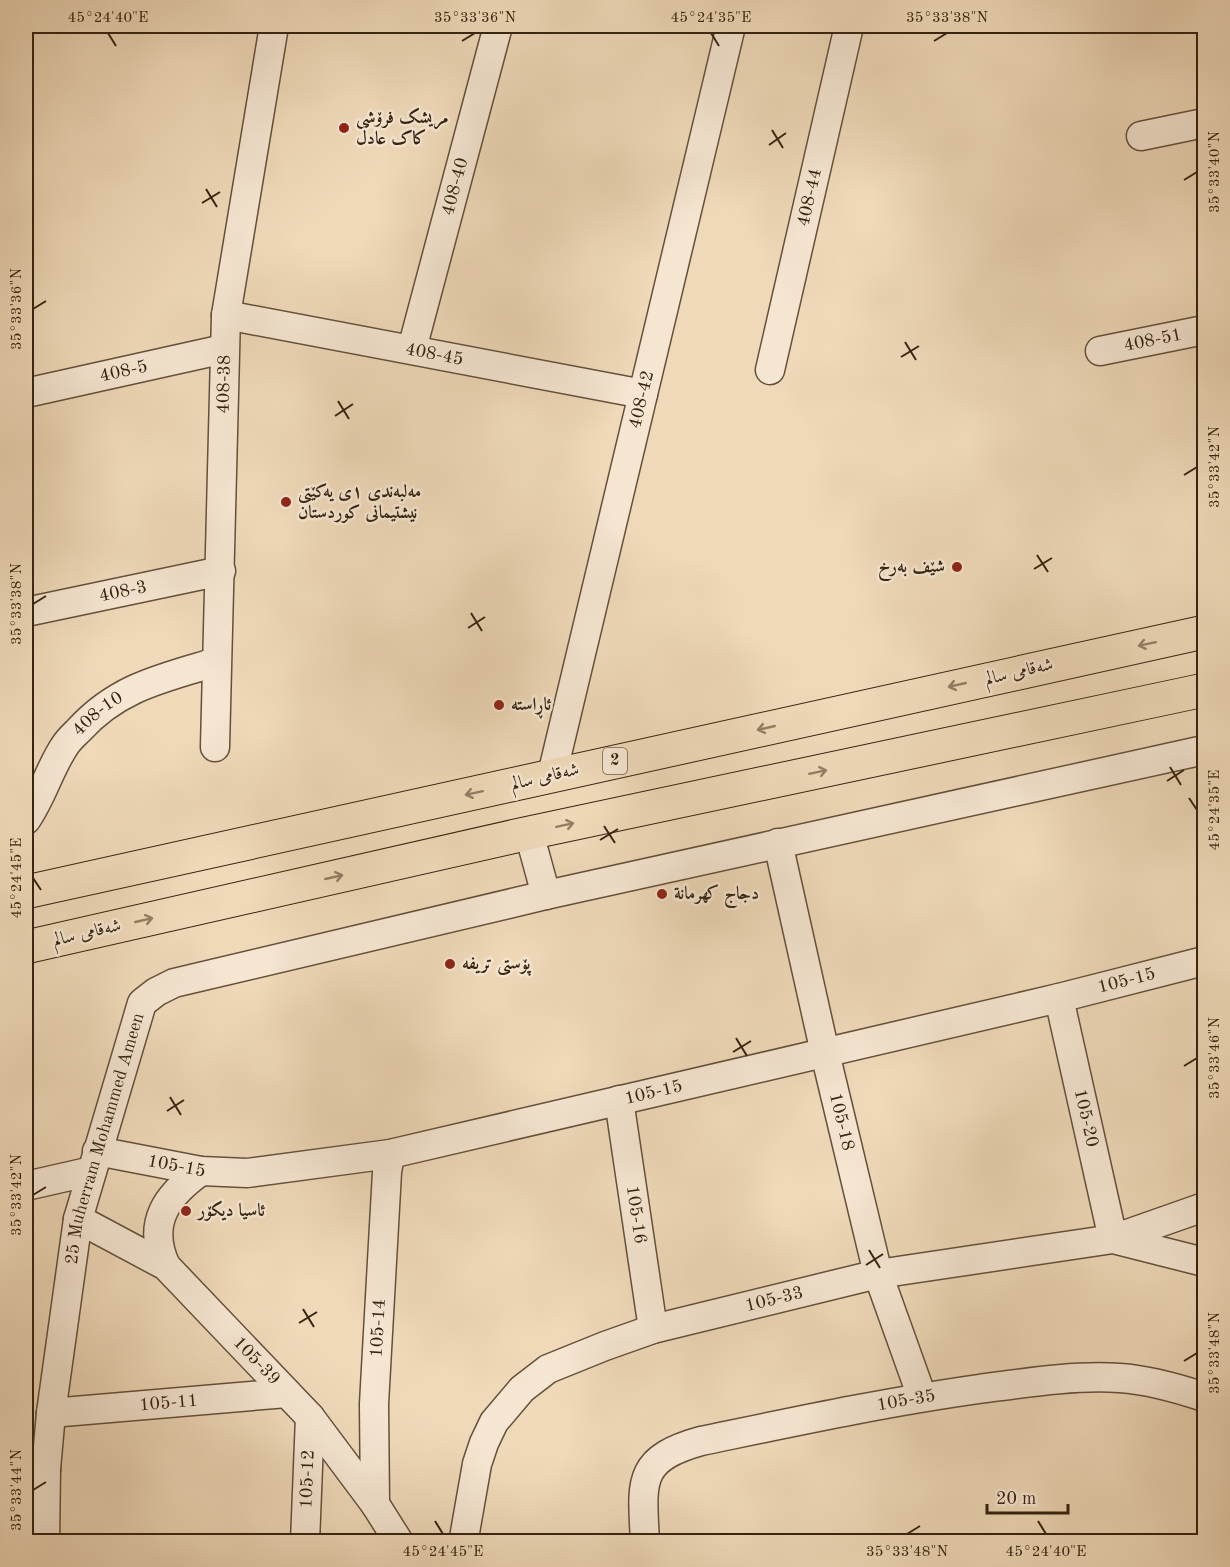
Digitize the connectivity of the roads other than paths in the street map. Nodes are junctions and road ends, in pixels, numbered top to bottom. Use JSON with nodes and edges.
{"nodes":[{"id":1,"x":274,"y":26,"type":"edge"},
{"id":2,"x":498,"y":26,"type":"edge"},
{"id":3,"x":731,"y":26,"type":"edge"},
{"id":4,"x":849,"y":26,"type":"edge"},
{"id":5,"x":1204,"y":123,"type":"edge"},
{"id":6,"x":1141,"y":136,"type":"dead end"},
{"id":7,"x":226,"y":315,"type":"junction"},
{"id":8,"x":1204,"y":330,"type":"edge"},
{"id":9,"x":224,"y":349,"type":"junction"},
{"id":10,"x":412,"y":349,"type":"junction"},
{"id":11,"x":1100,"y":351,"type":"dead end"},
{"id":12,"x":770,"y":370,"type":"dead end"},
{"id":13,"x":26,"y":393,"type":"edge"},
{"id":14,"x":643,"y":394,"type":"junction"},
{"id":15,"x":220,"y":571,"type":"junction"},
{"id":16,"x":26,"y":612,"type":"edge"},
{"id":17,"x":1204,"y":632,"type":"edge"},
{"id":18,"x":216,"y":662,"type":"junction"},
{"id":19,"x":1204,"y":690,"type":"edge"},
{"id":20,"x":215,"y":747,"type":"dead end"},
{"id":21,"x":1204,"y":750,"type":"edge"},
{"id":22,"x":552,"y":776,"type":"junction"},
{"id":23,"x":26,"y":820,"type":"edge"},
{"id":24,"x":529,"y":832,"type":"junction"},
{"id":25,"x":778,"y":843,"type":"junction"},
{"id":26,"x":26,"y":892,"type":"edge"},
{"id":27,"x":546,"y":896,"type":"junction"},
{"id":28,"x":26,"y":947,"type":"edge"},
{"id":29,"x":1204,"y":961,"type":"edge"},
{"id":30,"x":1059,"y":998,"type":"junction"},
{"id":31,"x":825,"y":1053,"type":"junction"},
{"id":32,"x":620,"y":1100,"type":"junction"},
{"id":33,"x":390,"y":1154,"type":"junction"},
{"id":34,"x":94,"y":1161,"type":"junction"},
{"id":35,"x":201,"y":1171,"type":"junction"},
{"id":36,"x":26,"y":1186,"type":"edge"},
{"id":37,"x":1204,"y":1207,"type":"edge"},
{"id":38,"x":78,"y":1219,"type":"junction"},
{"id":39,"x":1113,"y":1239,"type":"junction"},
{"id":40,"x":1204,"y":1262,"type":"edge"},
{"id":41,"x":166,"y":1266,"type":"junction"},
{"id":42,"x":878,"y":1274,"type":"junction"},
{"id":43,"x":653,"y":1329,"type":"junction"},
{"id":44,"x":287,"y":1393,"type":"junction"},
{"id":45,"x":922,"y":1397,"type":"junction"},
{"id":46,"x":1204,"y":1397,"type":"edge"},
{"id":47,"x":51,"y":1413,"type":"junction"},
{"id":48,"x":310,"y":1417,"type":"junction"},
{"id":49,"x":46,"y":1469,"type":"junction"},
{"id":50,"x":26,"y":1502,"type":"edge"},
{"id":51,"x":375,"y":1504,"type":"junction"},
{"id":52,"x":45,"y":1542,"type":"edge"},
{"id":53,"x":305,"y":1542,"type":"edge"},
{"id":54,"x":399,"y":1542,"type":"edge"},
{"id":55,"x":465,"y":1542,"type":"edge"},
{"id":56,"x":645,"y":1542,"type":"edge"}],
"edges":[{"from":1,"to":7,"type":"street","name":"408-38"},
{"from":2,"to":10,"type":"street","name":"408-40"},
{"from":3,"to":14,"type":"street","name":"408-42"},
{"from":4,"to":12,"type":"street","name":"408-44"},
{"from":5,"to":6,"type":"street"},
{"from":7,"to":9,"type":"street","name":"408-38"},
{"from":7,"to":10,"type":"street","name":"408-45"},
{"from":8,"to":11,"type":"street","name":"408-51"},
{"from":9,"to":13,"type":"street","name":"408-5"},
{"from":9,"to":15,"type":"street","name":"408-38"},
{"from":10,"to":14,"type":"street","name":"408-45"},
{"from":14,"to":22,"type":"street","name":"408-42"},
{"from":15,"to":16,"type":"street","name":"408-3"},
{"from":15,"to":18,"type":"street","name":"408-38"},
{"from":17,"to":22,"type":"main road","name":"شەقامی سالم","number":"2","one_way":true},
{"from":18,"to":20,"type":"street","name":"408-38"},
{"from":18,"to":23,"type":"street","name":"408-10"},
{"from":24,"to":19,"type":"main road","name":"شەقامی سالم","one_way":true},
{"from":21,"to":25,"type":"street","name":"25 Muherram Mohammed Ameen"},
{"from":22,"to":26,"type":"main road","name":"شەقامی سالم","number":"2","one_way":true},
{"from":24,"to":27,"type":"street"},
{"from":28,"to":24,"type":"main road","name":"شەقامی سالم","one_way":true},
{"from":25,"to":27,"type":"street","name":"25 Muherram Mohammed Ameen"},
{"from":25,"to":31,"type":"street","name":"105-18"},
{"from":27,"to":34,"type":"street","name":"25 Muherram Mohammed Ameen"},
{"from":29,"to":30,"type":"street","name":"105-15"},
{"from":30,"to":31,"type":"street","name":"105-15"},
{"from":30,"to":39,"type":"street","name":"105-20"},
{"from":31,"to":32,"type":"street","name":"105-15"},
{"from":31,"to":42,"type":"street","name":"105-18"},
{"from":32,"to":33,"type":"street","name":"105-15"},
{"from":32,"to":43,"type":"street","name":"105-16"},
{"from":33,"to":35,"type":"street","name":"105-15"},
{"from":33,"to":51,"type":"street","name":"105-14"},
{"from":34,"to":35,"type":"street","name":"105-15"},
{"from":34,"to":36,"type":"street"},
{"from":34,"to":38,"type":"street","name":"25 Muherram Mohammed Ameen"},
{"from":35,"to":41,"type":"street"},
{"from":37,"to":39,"type":"street"},
{"from":38,"to":41,"type":"street","name":"105-39"},
{"from":38,"to":47,"type":"street","name":"25 Muherram Mohammed Ameen"},
{"from":39,"to":40,"type":"street","name":"105-33"},
{"from":39,"to":42,"type":"street","name":"105-33"},
{"from":41,"to":44,"type":"street","name":"105-39"},
{"from":42,"to":43,"type":"street","name":"105-33"},
{"from":42,"to":45,"type":"street","name":"105-18"},
{"from":43,"to":55,"type":"street","name":"105-33"},
{"from":44,"to":47,"type":"street","name":"105-11"},
{"from":44,"to":48,"type":"street","name":"105-39"},
{"from":45,"to":46,"type":"street","name":"105-35"},
{"from":45,"to":56,"type":"street","name":"105-35"},
{"from":47,"to":49,"type":"street","name":"25 Muherram Mohammed Ameen"},
{"from":48,"to":51,"type":"street","name":"105-39"},
{"from":48,"to":53,"type":"street","name":"105-12"},
{"from":49,"to":50,"type":"street","name":"25 Muherram Mohammed Ameen"},
{"from":49,"to":52,"type":"street"},
{"from":51,"to":54,"type":"street","name":"105-39"}]}
